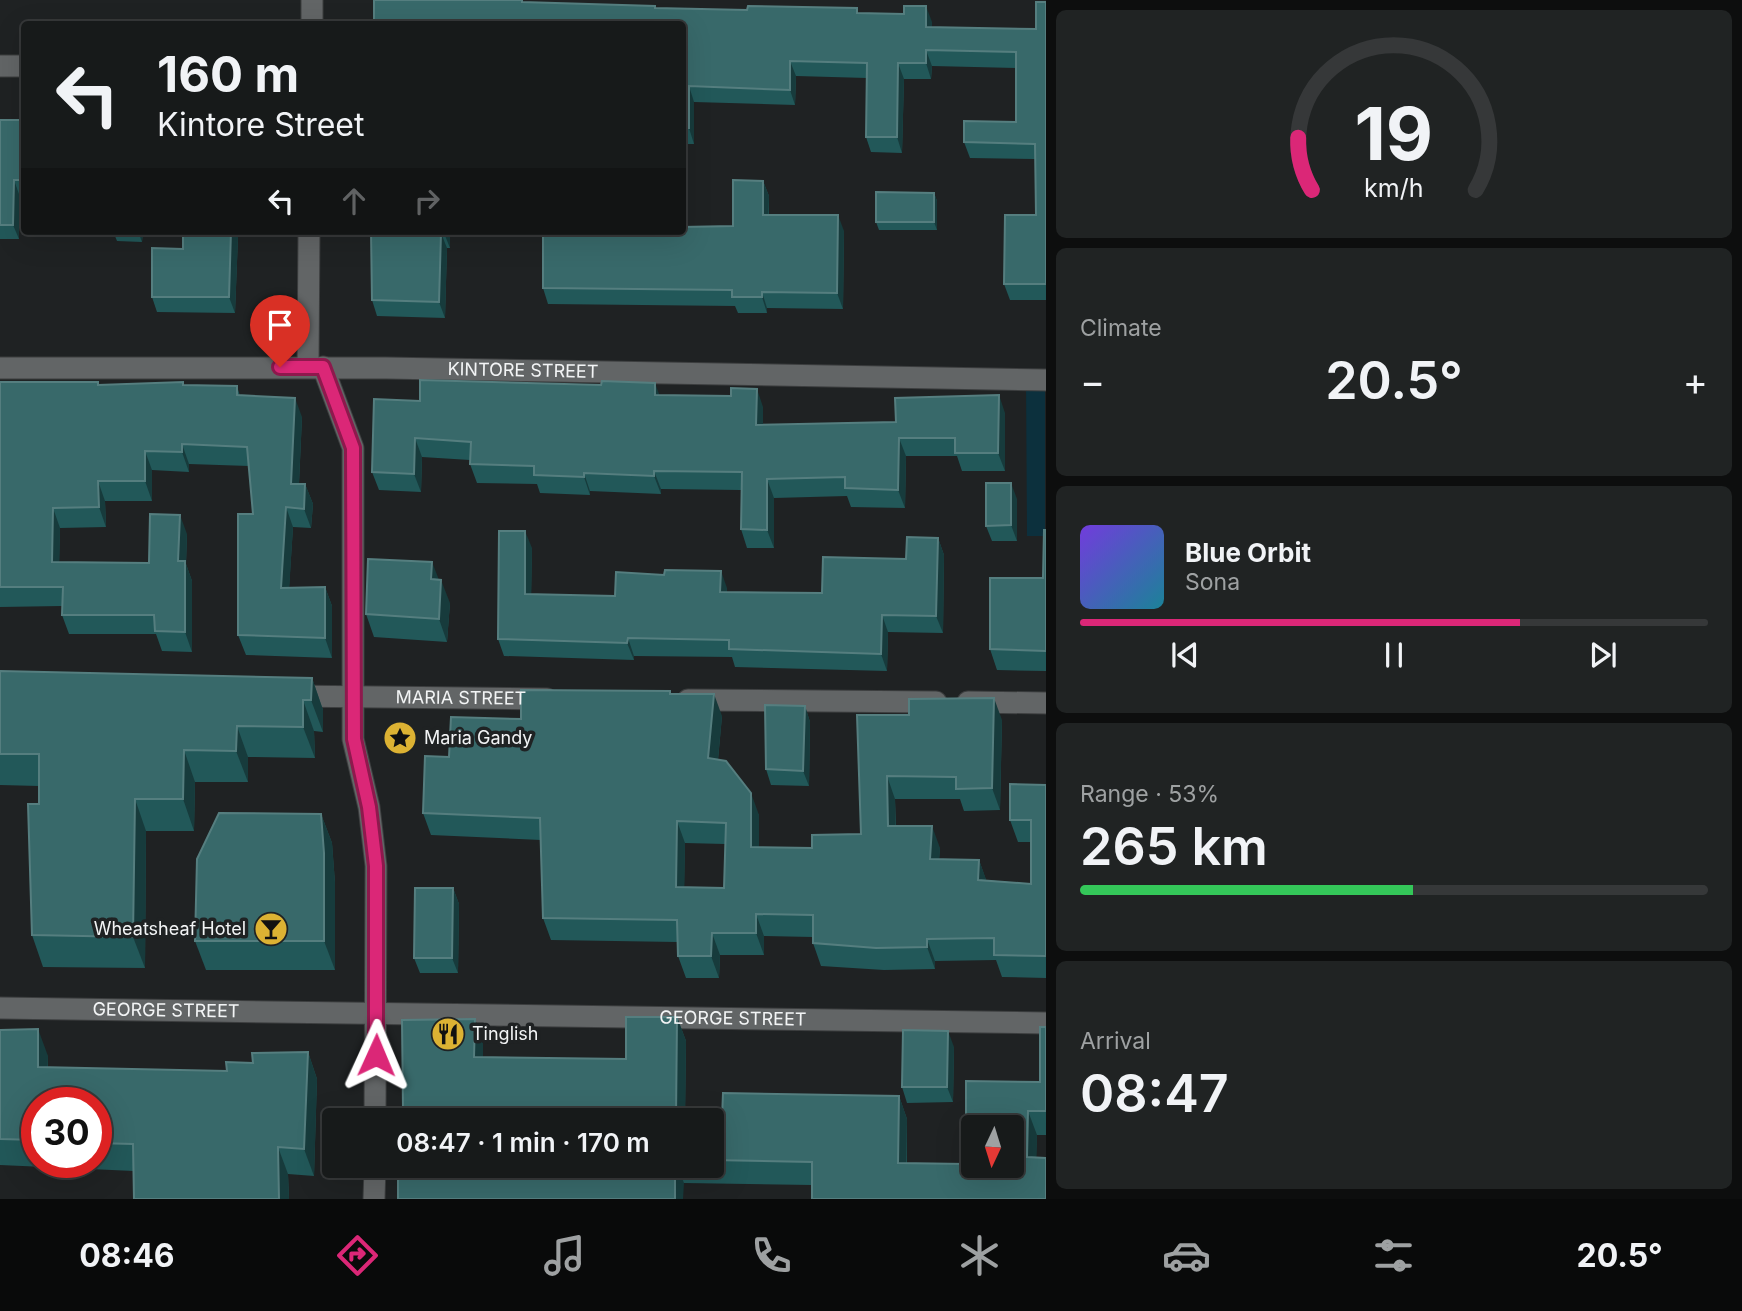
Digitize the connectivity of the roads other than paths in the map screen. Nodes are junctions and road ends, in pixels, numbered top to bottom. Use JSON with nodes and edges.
{"nodes":[{"id":1,"x":312,"y":0,"type":"edge"},
{"id":2,"x":312,"y":21,"type":"edge"},
{"id":3,"x":0,"y":66,"type":"edge"},
{"id":4,"x":21,"y":66,"type":"edge"},
{"id":5,"x":309,"y":235,"type":"edge"},
{"id":6,"x":316,"y":367,"type":"junction"},
{"id":7,"x":0,"y":368,"type":"edge"},
{"id":8,"x":1045,"y":380,"type":"edge"},
{"id":9,"x":273,"y":696,"type":"edge"},
{"id":10,"x":355,"y":697,"type":"junction"},
{"id":11,"x":564,"y":699,"type":"edge"},
{"id":12,"x":674,"y":700,"type":"edge"},
{"id":13,"x":1045,"y":703,"type":"edge"},
{"id":14,"x":0,"y":1008,"type":"edge"},
{"id":15,"x":377,"y":1012,"type":"junction"},
{"id":16,"x":1045,"y":1023,"type":"edge"},
{"id":17,"x":375,"y":1108,"type":"edge"},
{"id":18,"x":375,"y":1178,"type":"edge"},
{"id":19,"x":374,"y":1199,"type":"edge"}],
"edges":[{"from":1,"to":2,"type":"street"},
{"from":3,"to":4,"type":"street"},
{"from":5,"to":6,"type":"street"},
{"from":6,"to":7,"type":"street","name":"KINTORE STREET"},
{"from":6,"to":8,"type":"street","name":"KINTORE STREET"},
{"from":6,"to":10,"type":"street"},
{"from":9,"to":10,"type":"street","name":"MARIA STREET"},
{"from":10,"to":11,"type":"street","name":"MARIA STREET"},
{"from":10,"to":15,"type":"street"},
{"from":12,"to":13,"type":"street"},
{"from":14,"to":15,"type":"street","name":"GEORGE STREET"},
{"from":15,"to":16,"type":"street","name":"GEORGE STREET"},
{"from":15,"to":17,"type":"street"},
{"from":18,"to":19,"type":"street"}]}
